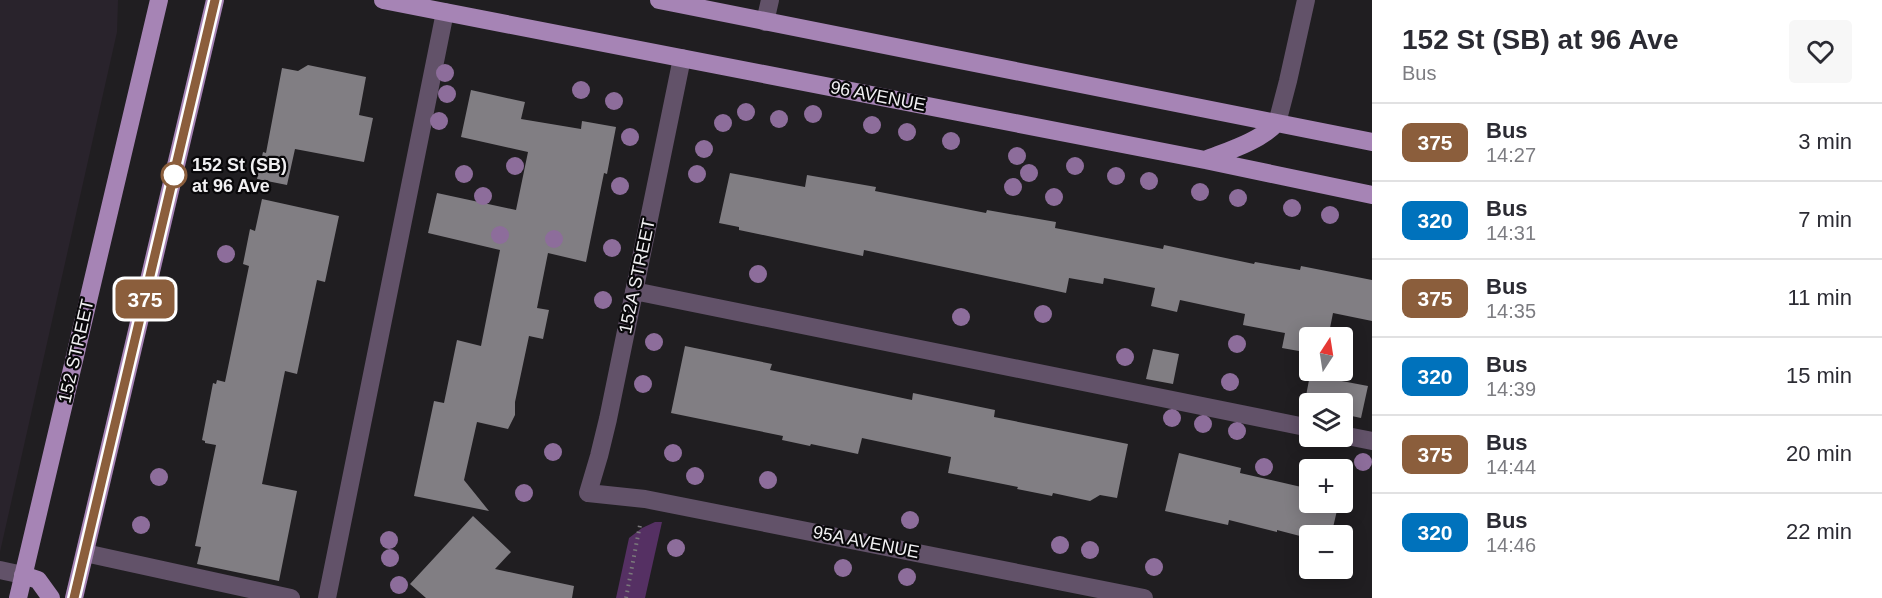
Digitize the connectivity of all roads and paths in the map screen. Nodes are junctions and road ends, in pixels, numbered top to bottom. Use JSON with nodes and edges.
{"nodes":[{"id":1,"x":159,"y":0,"type":"edge"},
{"id":2,"x":215,"y":0,"type":"edge"},
{"id":3,"x":383,"y":0,"type":"edge"},
{"id":4,"x":770,"y":0,"type":"edge"},
{"id":5,"x":1306,"y":0,"type":"edge"},
{"id":6,"x":671,"y":1,"type":"edge"},
{"id":7,"x":445,"y":12,"type":"junction"},
{"id":8,"x":765,"y":22,"type":"junction"},
{"id":9,"x":682,"y":58,"type":"junction"},
{"id":10,"x":1277,"y":123,"type":"junction"},
{"id":11,"x":1372,"y":142,"type":"edge"},
{"id":12,"x":1205,"y":160,"type":"junction"},
{"id":13,"x":1372,"y":195,"type":"edge"},
{"id":14,"x":634,"y":291,"type":"junction"},
{"id":15,"x":1299,"y":426,"type":"edge"},
{"id":16,"x":1353,"y":437,"type":"edge"},
{"id":17,"x":1372,"y":441,"type":"edge"},
{"id":18,"x":588,"y":493,"type":"joint"},
{"id":19,"x":640,"y":525,"type":"dead end"},
{"id":20,"x":85,"y":553,"type":"junction"},
{"id":21,"x":0,"y":570,"type":"edge"},
{"id":22,"x":23,"y":575,"type":"junction"},
{"id":23,"x":18,"y":598,"type":"edge"},
{"id":24,"x":51,"y":598,"type":"edge"},
{"id":25,"x":74,"y":598,"type":"edge"},
{"id":26,"x":291,"y":598,"type":"edge"},
{"id":27,"x":327,"y":598,"type":"edge"},
{"id":28,"x":626,"y":598,"type":"edge"},
{"id":29,"x":1144,"y":598,"type":"edge"}],
"edges":[{"from":1,"to":22,"type":"main road","name":"152 STREET"},
{"from":2,"to":20,"type":"main road"},
{"from":3,"to":7,"type":"main road","name":"96 AVENUE"},
{"from":4,"to":8,"type":"street"},
{"from":5,"to":10,"type":"street"},
{"from":6,"to":8,"type":"main road"},
{"from":7,"to":9,"type":"main road","name":"96 AVENUE"},
{"from":7,"to":27,"type":"street"},
{"from":8,"to":10,"type":"main road"},
{"from":9,"to":12,"type":"main road","name":"96 AVENUE"},
{"from":9,"to":14,"type":"street","name":"152A STREET"},
{"from":10,"to":11,"type":"main road"},
{"from":10,"to":12,"type":"main road"},
{"from":12,"to":13,"type":"main road","name":"96 AVENUE"},
{"from":14,"to":15,"type":"street"},
{"from":14,"to":18,"type":"street","name":"152A STREET"},
{"from":16,"to":17,"type":"street"},
{"from":18,"to":29,"type":"street","name":"95A AVENUE"},
{"from":19,"to":28,"type":"path"},
{"from":20,"to":25,"type":"main road"},
{"from":20,"to":26,"type":"street"},
{"from":21,"to":22,"type":"street"},
{"from":22,"to":23,"type":"main road","name":"152 STREET"},
{"from":22,"to":24,"type":"main road"}]}
